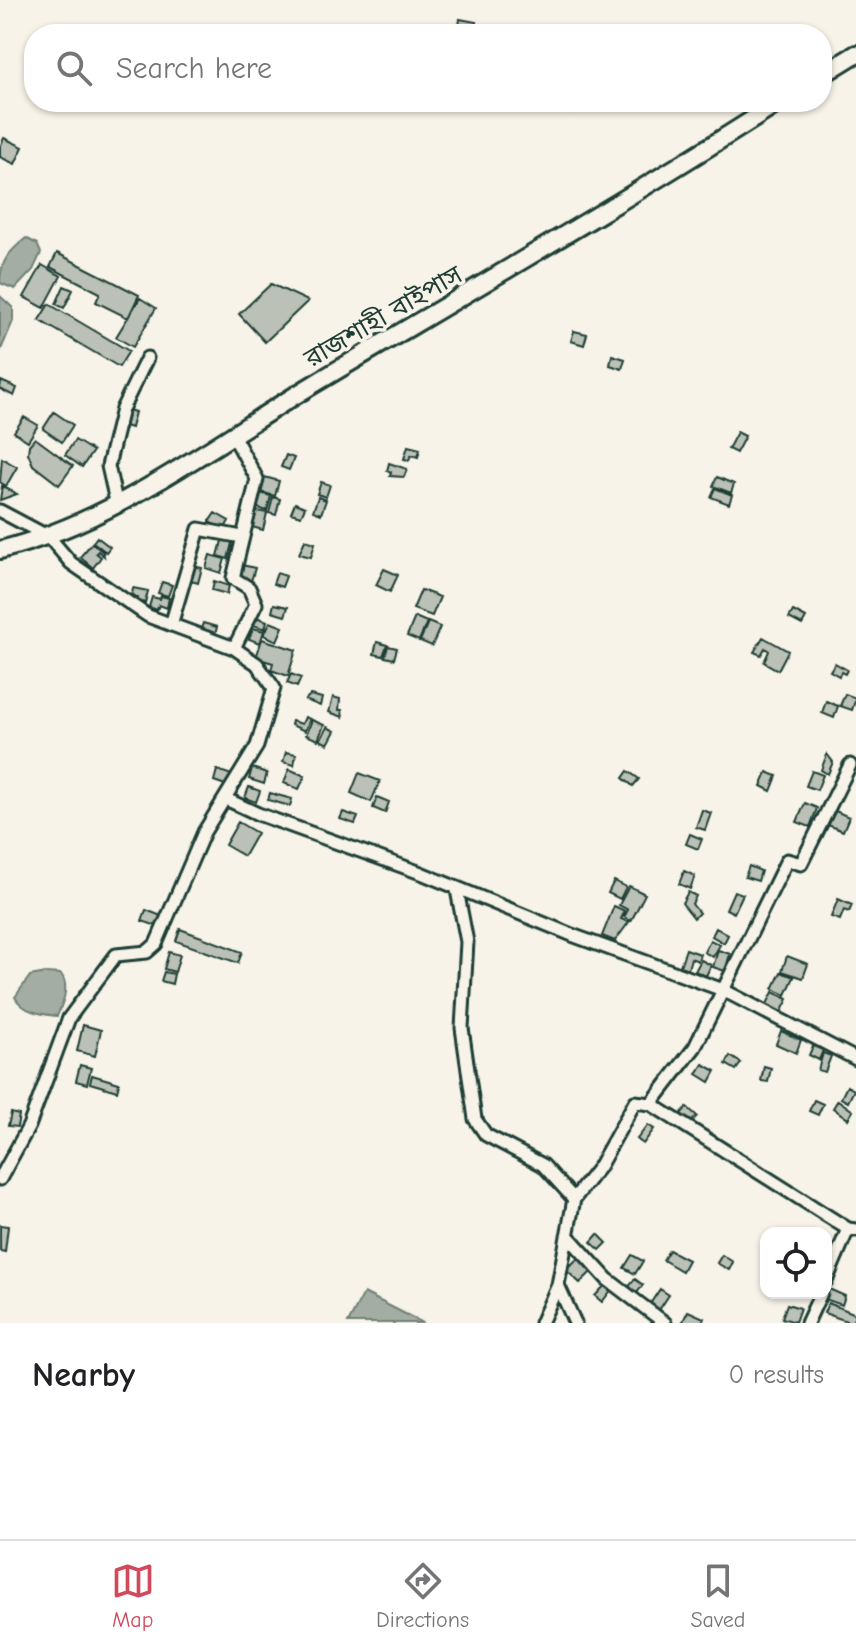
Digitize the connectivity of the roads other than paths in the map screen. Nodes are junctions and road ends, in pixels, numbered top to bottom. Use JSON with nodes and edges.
{"nodes":[{"id":1,"x":856,"y":54,"type":"edge"},
{"id":2,"x":832,"y":69,"type":"edge"},
{"id":3,"x":764,"y":112,"type":"edge"},
{"id":4,"x":147,"y":358,"type":"dead end"},
{"id":5,"x":233,"y":435,"type":"junction"},
{"id":6,"x":117,"y":506,"type":"junction"},
{"id":7,"x":0,"y":511,"type":"edge"},
{"id":8,"x":49,"y":537,"type":"junction"},
{"id":9,"x":242,"y":537,"type":"junction"},
{"id":10,"x":0,"y":550,"type":"edge"},
{"id":11,"x":171,"y":625,"type":"junction"},
{"id":12,"x":234,"y":648,"type":"junction"},
{"id":13,"x":850,"y":765,"type":"dead end"},
{"id":14,"x":226,"y":799,"type":"junction"},
{"id":15,"x":457,"y":890,"type":"junction"},
{"id":16,"x":723,"y":990,"type":"junction"},
{"id":17,"x":856,"y":1059,"type":"edge"},
{"id":18,"x":651,"y":1104,"type":"junction"},
{"id":19,"x":0,"y":1179,"type":"edge"},
{"id":20,"x":574,"y":1199,"type":"junction"},
{"id":21,"x":852,"y":1230,"type":"edge"},
{"id":22,"x":567,"y":1235,"type":"junction"},
{"id":23,"x":832,"y":1269,"type":"edge"},
{"id":24,"x":558,"y":1285,"type":"junction"},
{"id":25,"x":818,"y":1299,"type":"edge"},
{"id":26,"x":541,"y":1323,"type":"edge"},
{"id":27,"x":575,"y":1323,"type":"edge"},
{"id":28,"x":665,"y":1323,"type":"edge"},
{"id":29,"x":807,"y":1323,"type":"edge"}],
"edges":[{"from":1,"to":2,"type":"highway"},
{"from":3,"to":5,"type":"highway","name":"রাজশাহী বাইপাস"},
{"from":4,"to":6,"type":"street"},
{"from":5,"to":6,"type":"highway","name":"রাজশাহী বাইপাস"},
{"from":5,"to":9,"type":"street"},
{"from":6,"to":8,"type":"highway","name":"রাজশাহী বাইপাস"},
{"from":7,"to":8,"type":"street"},
{"from":8,"to":10,"type":"highway","name":"রাজশাহী বাইপাস"},
{"from":8,"to":11,"type":"street"},
{"from":9,"to":11,"type":"street"},
{"from":9,"to":12,"type":"street"},
{"from":11,"to":12,"type":"street"},
{"from":12,"to":14,"type":"street"},
{"from":13,"to":16,"type":"street"},
{"from":14,"to":15,"type":"street"},
{"from":14,"to":19,"type":"street"},
{"from":15,"to":16,"type":"street"},
{"from":15,"to":20,"type":"street"},
{"from":16,"to":17,"type":"street"},
{"from":16,"to":18,"type":"street"},
{"from":18,"to":20,"type":"street"},
{"from":18,"to":21,"type":"street"},
{"from":20,"to":22,"type":"street"},
{"from":21,"to":23,"type":"street"},
{"from":22,"to":24,"type":"street"},
{"from":22,"to":28,"type":"street"},
{"from":24,"to":26,"type":"street"},
{"from":24,"to":27,"type":"street"},
{"from":25,"to":29,"type":"street"}]}
